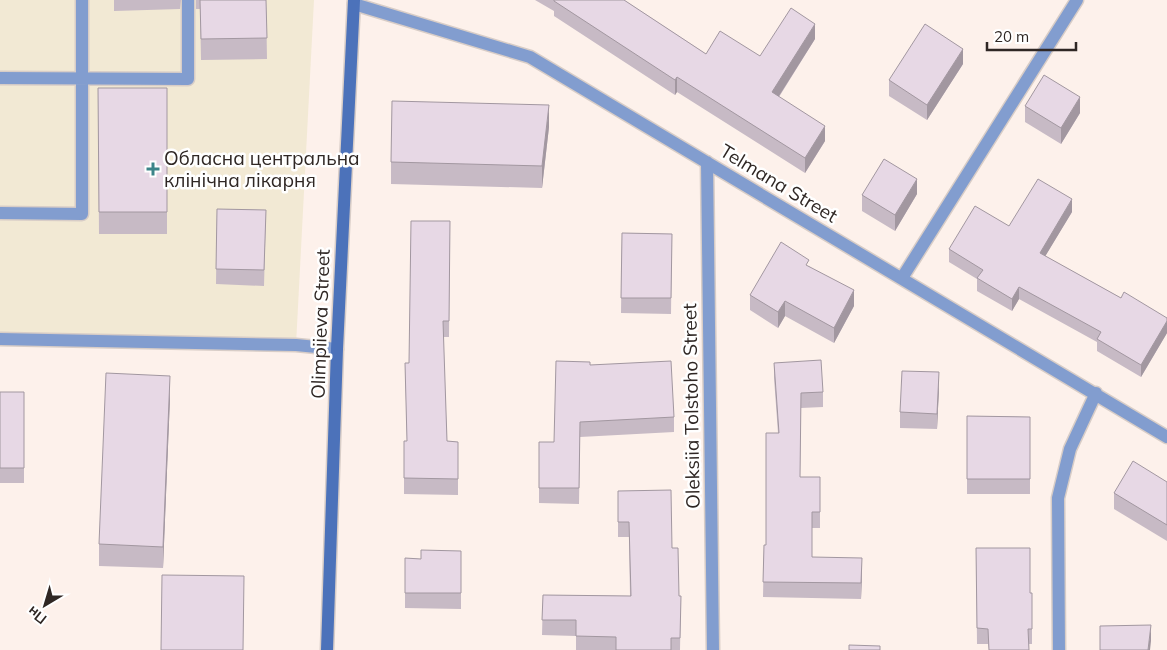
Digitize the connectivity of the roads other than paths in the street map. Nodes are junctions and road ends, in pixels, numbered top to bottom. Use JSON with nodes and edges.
{"nodes":[{"id":1,"x":82,"y":0,"type":"edge"},
{"id":2,"x":188,"y":0,"type":"edge"},
{"id":3,"x":1077,"y":0,"type":"edge"},
{"id":4,"x":354,"y":2,"type":"edge"},
{"id":5,"x":0,"y":78,"type":"edge"},
{"id":6,"x":82,"y":78,"type":"junction"},
{"id":7,"x":707,"y":162,"type":"junction"},
{"id":8,"x":0,"y":213,"type":"edge"},
{"id":9,"x":902,"y":278,"type":"junction"},
{"id":10,"x":0,"y":339,"type":"edge"},
{"id":11,"x":337,"y":349,"type":"junction"},
{"id":12,"x":1096,"y":393,"type":"junction"},
{"id":13,"x":1167,"y":437,"type":"edge"},
{"id":14,"x":327,"y":650,"type":"edge"},
{"id":15,"x":713,"y":650,"type":"edge"},
{"id":16,"x":1059,"y":650,"type":"edge"}],
"edges":[{"from":1,"to":6,"type":"street"},
{"from":2,"to":6,"type":"street"},
{"from":3,"to":9,"type":"street"},
{"from":4,"to":7,"type":"street","name":"Telmana Street"},
{"from":4,"to":11,"type":"main road","name":"Olimpiieva Street"},
{"from":5,"to":6,"type":"street"},
{"from":6,"to":8,"type":"street"},
{"from":7,"to":9,"type":"street","name":"Telmana Street"},
{"from":7,"to":15,"type":"street","name":"Oleksiia Tolstoho Street"},
{"from":9,"to":12,"type":"street","name":"Telmana Street"},
{"from":10,"to":11,"type":"street"},
{"from":11,"to":14,"type":"main road","name":"Olimpiieva Street"},
{"from":12,"to":13,"type":"street","name":"Telmana Street"},
{"from":12,"to":16,"type":"street"}]}
